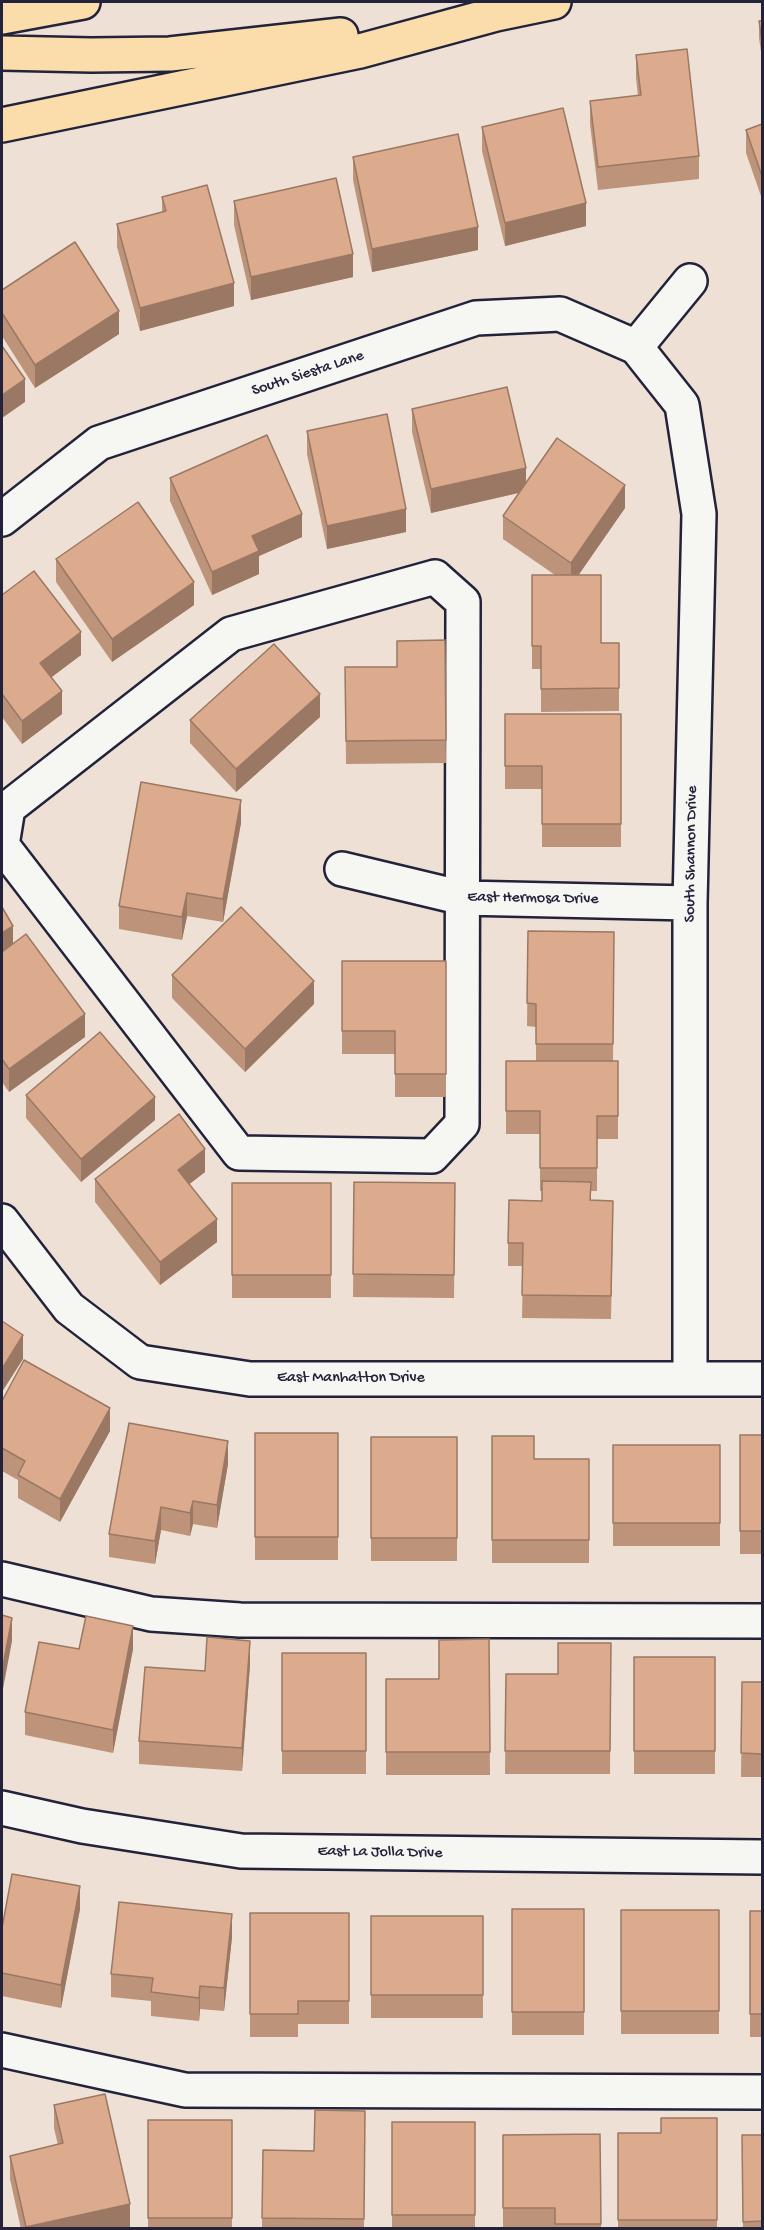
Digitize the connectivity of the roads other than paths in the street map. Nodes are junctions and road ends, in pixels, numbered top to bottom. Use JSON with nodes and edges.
{"nodes":[{"id":1,"x":83,"y":2,"type":"edge"},
{"id":2,"x":554,"y":2,"type":"edge"},
{"id":3,"x":496,"y":14,"type":"junction"},
{"id":4,"x":2,"y":17,"type":"edge"},
{"id":5,"x":2,"y":53,"type":"edge"},
{"id":6,"x":2,"y":125,"type":"edge"},
{"id":7,"x":690,"y":280,"type":"dead end"},
{"id":8,"x":636,"y":347,"type":"junction"},
{"id":9,"x":2,"y":519,"type":"edge"},
{"id":10,"x":342,"y":869,"type":"dead end"},
{"id":11,"x":463,"y":898,"type":"junction"},
{"id":12,"x":690,"y":903,"type":"junction"},
{"id":13,"x":2,"y":1221,"type":"edge"},
{"id":14,"x":690,"y":1379,"type":"junction"},
{"id":15,"x":762,"y":1379,"type":"edge"},
{"id":16,"x":2,"y":1579,"type":"edge"},
{"id":17,"x":762,"y":1621,"type":"edge"},
{"id":18,"x":2,"y":1808,"type":"edge"},
{"id":19,"x":762,"y":1857,"type":"edge"},
{"id":20,"x":2,"y":2050,"type":"edge"},
{"id":21,"x":762,"y":2092,"type":"edge"}],
"edges":[{"from":1,"to":4,"type":"highway"},
{"from":2,"to":3,"type":"highway"},
{"from":3,"to":5,"type":"highway"},
{"from":3,"to":6,"type":"highway"},
{"from":7,"to":8,"type":"street"},
{"from":8,"to":9,"type":"street","name":"South Siesta Lane"},
{"from":8,"to":12,"type":"street","name":"South Shannon Drive"},
{"from":10,"to":11,"type":"street","name":"East Hermosa Drive"},
{"from":11,"to":11,"type":"street"},
{"from":11,"to":12,"type":"street","name":"East Hermosa Drive"},
{"from":12,"to":14,"type":"street","name":"South Shannon Drive"},
{"from":13,"to":14,"type":"street","name":"East Manhatton Drive"},
{"from":14,"to":15,"type":"street","name":"East Manhatton Drive"},
{"from":16,"to":17,"type":"street"},
{"from":18,"to":19,"type":"street","name":"East La Jolla Drive"},
{"from":20,"to":21,"type":"street"}]}
